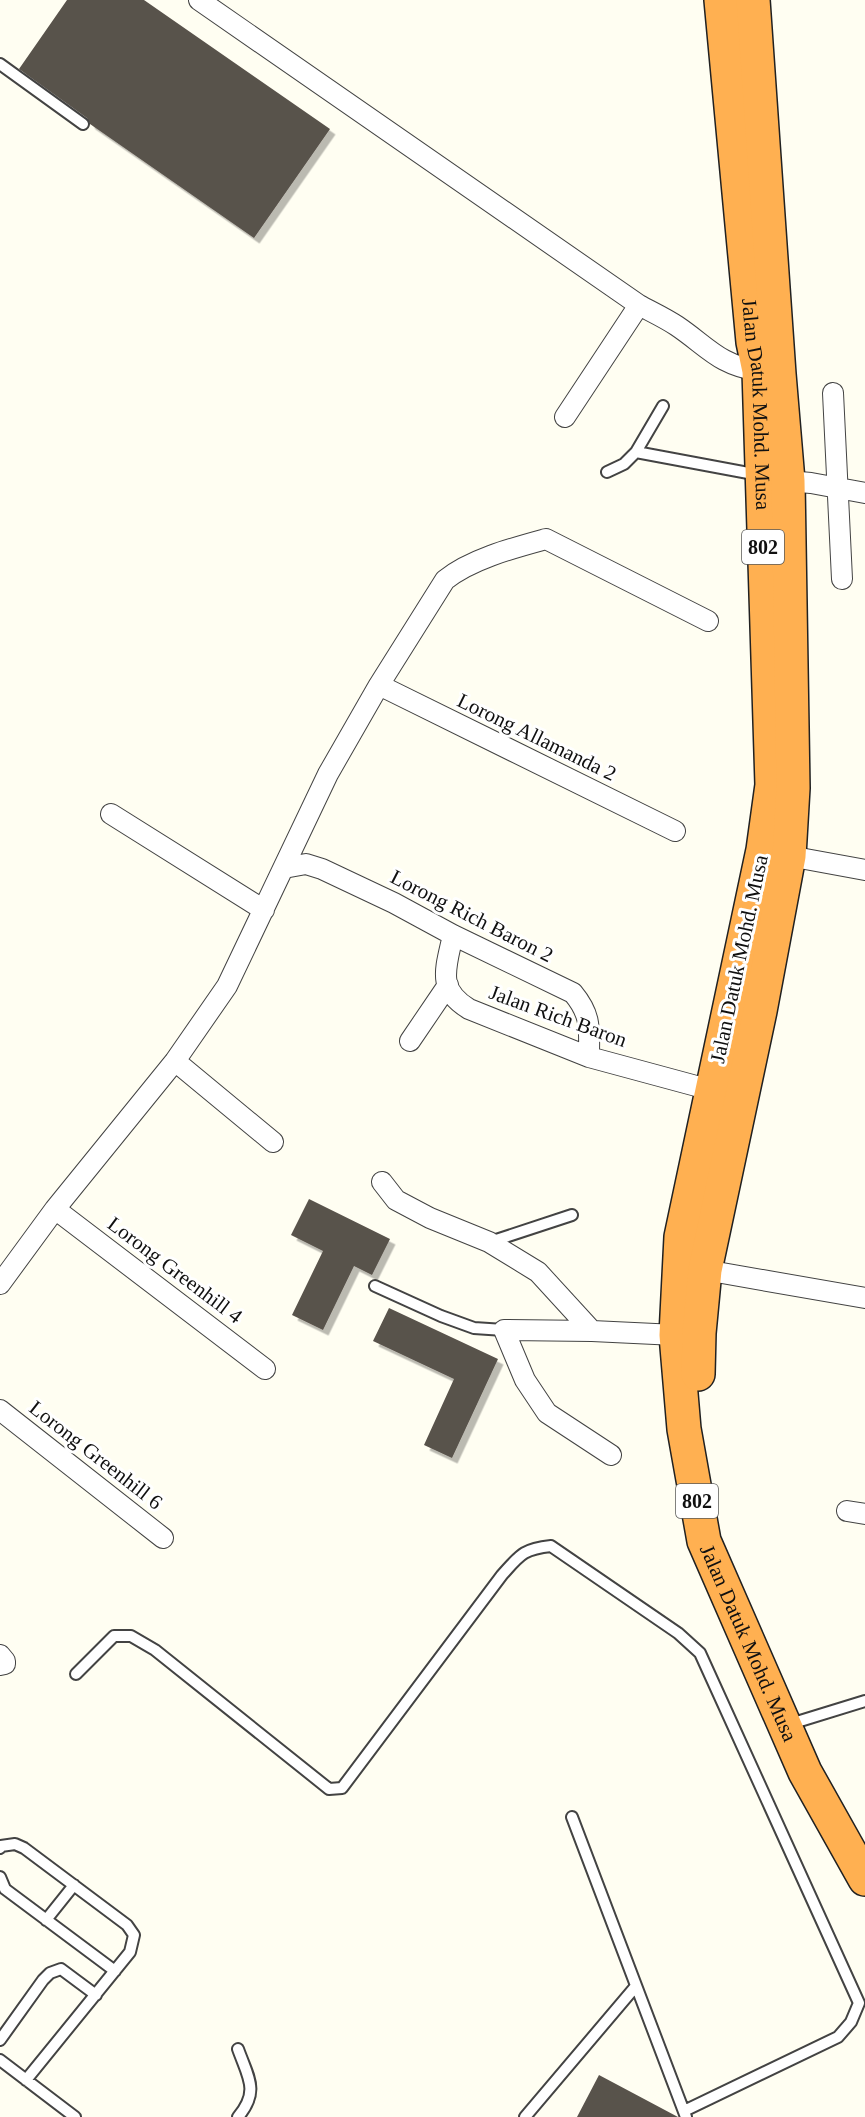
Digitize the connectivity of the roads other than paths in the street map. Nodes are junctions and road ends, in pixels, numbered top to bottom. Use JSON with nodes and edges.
{"nodes":[{"id":1,"x":200,"y":0,"type":"edge"},
{"id":2,"x":722,"y":0,"type":"edge"},
{"id":3,"x":753,"y":0,"type":"edge"},
{"id":4,"x":0,"y":64,"type":"edge"},
{"id":5,"x":83,"y":124,"type":"dead end"},
{"id":6,"x":639,"y":305,"type":"junction"},
{"id":7,"x":759,"y":371,"type":"junction"},
{"id":8,"x":833,"y":393,"type":"dead end"},
{"id":9,"x":663,"y":406,"type":"dead end"},
{"id":10,"x":565,"y":417,"type":"dead end"},
{"id":11,"x":636,"y":452,"type":"junction"},
{"id":12,"x":607,"y":472,"type":"dead end"},
{"id":13,"x":775,"y":478,"type":"junction"},
{"id":14,"x":836,"y":488,"type":"junction"},
{"id":15,"x":865,"y":493,"type":"edge"},
{"id":16,"x":842,"y":579,"type":"dead end"},
{"id":17,"x":708,"y":621,"type":"dead end"},
{"id":18,"x":379,"y":685,"type":"junction"},
{"id":19,"x":111,"y":814,"type":"dead end"},
{"id":20,"x":675,"y":831,"type":"dead end"},
{"id":21,"x":789,"y":856,"type":"junction"},
{"id":22,"x":284,"y":868,"type":"junction"},
{"id":23,"x":865,"y":870,"type":"edge"},
{"id":24,"x":264,"y":910,"type":"junction"},
{"id":25,"x":453,"y":935,"type":"junction"},
{"id":26,"x":448,"y":985,"type":"junction"},
{"id":27,"x":410,"y":1041,"type":"dead end"},
{"id":28,"x":589,"y":1057,"type":"junction"},
{"id":29,"x":175,"y":1061,"type":"junction"},
{"id":30,"x":746,"y":1071,"type":"junction"},
{"id":31,"x":711,"y":1090,"type":"junction"},
{"id":32,"x":273,"y":1142,"type":"dead end"},
{"id":33,"x":382,"y":1182,"type":"dead end"},
{"id":34,"x":55,"y":1209,"type":"junction"},
{"id":35,"x":572,"y":1215,"type":"dead end"},
{"id":36,"x":489,"y":1242,"type":"junction"},
{"id":37,"x":705,"y":1270,"type":"junction"},
{"id":38,"x":0,"y":1284,"type":"edge"},
{"id":39,"x":375,"y":1286,"type":"dead end"},
{"id":40,"x":865,"y":1298,"type":"edge"},
{"id":41,"x":504,"y":1330,"type":"junction"},
{"id":42,"x":592,"y":1331,"type":"junction"},
{"id":43,"x":676,"y":1335,"type":"junction"},
{"id":44,"x":265,"y":1369,"type":"dead end"},
{"id":45,"x":0,"y":1410,"type":"edge"},
{"id":46,"x":611,"y":1455,"type":"dead end"},
{"id":47,"x":163,"y":1538,"type":"dead end"},
{"id":48,"x":76,"y":1674,"type":"dead end"},
{"id":49,"x":865,"y":1701,"type":"edge"},
{"id":50,"x":800,"y":1721,"type":"junction"},
{"id":51,"x":572,"y":1817,"type":"dead end"},
{"id":52,"x":865,"y":1836,"type":"edge"},
{"id":53,"x":0,"y":1848,"type":"edge"},
{"id":54,"x":0,"y":1877,"type":"edge"},
{"id":55,"x":865,"y":1879,"type":"edge"},
{"id":56,"x":74,"y":1885,"type":"junction"},
{"id":57,"x":46,"y":1920,"type":"junction"},
{"id":58,"x":115,"y":1971,"type":"junction"},
{"id":59,"x":636,"y":1986,"type":"junction"},
{"id":60,"x":96,"y":1995,"type":"junction"},
{"id":61,"x":0,"y":2040,"type":"edge"},
{"id":62,"x":238,"y":2049,"type":"dead end"},
{"id":63,"x":0,"y":2060,"type":"edge"},
{"id":64,"x":26,"y":2080,"type":"junction"},
{"id":65,"x":685,"y":2114,"type":"edge"},
{"id":66,"x":75,"y":2117,"type":"edge"},
{"id":67,"x":238,"y":2117,"type":"edge"},
{"id":68,"x":525,"y":2117,"type":"edge"}],
"edges":[{"from":1,"to":6,"type":"street"},
{"from":2,"to":7,"type":"highway","name":"Jalan Datuk Mohd. Musa","number":"802"},
{"from":3,"to":13,"type":"highway","name":"Jalan Datuk Mohd. Musa","number":"802"},
{"from":4,"to":5,"type":"lane"},
{"from":6,"to":7,"type":"street"},
{"from":6,"to":10,"type":"street"},
{"from":7,"to":13,"type":"highway","name":"Jalan Datuk Mohd. Musa","number":"802"},
{"from":8,"to":14,"type":"street"},
{"from":9,"to":11,"type":"lane"},
{"from":11,"to":12,"type":"lane"},
{"from":11,"to":13,"type":"lane"},
{"from":13,"to":14,"type":"street"},
{"from":13,"to":21,"type":"highway","name":"Jalan Datuk Mohd. Musa","number":"802"},
{"from":13,"to":31,"type":"highway","name":"Jalan Datuk Mohd. Musa","number":"802"},
{"from":14,"to":15,"type":"street"},
{"from":14,"to":16,"type":"street"},
{"from":17,"to":18,"type":"street"},
{"from":18,"to":20,"type":"street","name":"Lorong Allamanda 2"},
{"from":18,"to":22,"type":"street"},
{"from":19,"to":24,"type":"street"},
{"from":21,"to":23,"type":"street"},
{"from":21,"to":30,"type":"highway","name":"Jalan Datuk Mohd. Musa","number":"802"},
{"from":22,"to":24,"type":"street"},
{"from":22,"to":25,"type":"street","name":"Lorong Rich Baron 2"},
{"from":24,"to":29,"type":"street"},
{"from":25,"to":26,"type":"street"},
{"from":25,"to":28,"type":"street","name":"Lorong Rich Baron 2"},
{"from":26,"to":27,"type":"street"},
{"from":26,"to":28,"type":"street","name":"Jalan Rich Baron"},
{"from":28,"to":31,"type":"street","name":"Jalan Rich Baron"},
{"from":29,"to":32,"type":"street"},
{"from":29,"to":34,"type":"street"},
{"from":30,"to":31,"type":"highway"},
{"from":30,"to":37,"type":"highway","name":"Jalan Datuk Mohd. Musa","number":"802"},
{"from":31,"to":43,"type":"highway","name":"Jalan Datuk Mohd. Musa","number":"802"},
{"from":33,"to":36,"type":"street"},
{"from":34,"to":38,"type":"street"},
{"from":34,"to":44,"type":"street","name":"Lorong Greenhill 4"},
{"from":35,"to":36,"type":"lane"},
{"from":36,"to":42,"type":"street"},
{"from":37,"to":40,"type":"street"},
{"from":37,"to":50,"type":"highway","name":"Jalan Datuk Mohd. Musa","number":"802"},
{"from":39,"to":41,"type":"lane"},
{"from":41,"to":42,"type":"street"},
{"from":41,"to":46,"type":"street"},
{"from":42,"to":43,"type":"street"},
{"from":43,"to":55,"type":"highway","name":"Jalan Datuk Mohd. Musa","number":"802"},
{"from":45,"to":47,"type":"street","name":"Lorong Greenhill 6"},
{"from":48,"to":65,"type":"lane"},
{"from":49,"to":50,"type":"lane"},
{"from":50,"to":52,"type":"highway","name":"Jalan Datuk Mohd. Musa","number":"802"},
{"from":51,"to":59,"type":"lane"},
{"from":53,"to":56,"type":"lane"},
{"from":54,"to":57,"type":"lane"},
{"from":56,"to":57,"type":"lane"},
{"from":56,"to":58,"type":"lane"},
{"from":57,"to":58,"type":"lane"},
{"from":58,"to":60,"type":"lane"},
{"from":59,"to":65,"type":"lane"},
{"from":59,"to":68,"type":"lane"},
{"from":60,"to":61,"type":"lane"},
{"from":60,"to":64,"type":"lane"},
{"from":62,"to":67,"type":"lane"},
{"from":63,"to":64,"type":"lane"},
{"from":64,"to":66,"type":"lane"}]}
